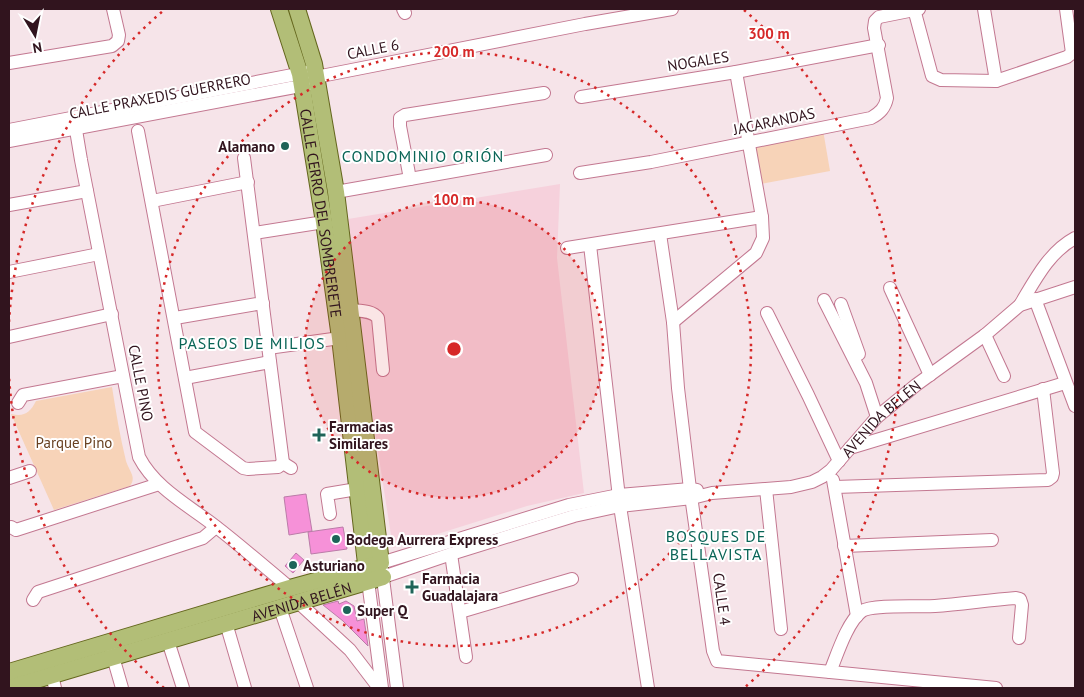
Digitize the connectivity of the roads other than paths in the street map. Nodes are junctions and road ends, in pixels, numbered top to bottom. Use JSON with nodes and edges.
{"nodes":[{"id":1,"x":113,"y":9,"type":"edge"},
{"id":2,"x":279,"y":9,"type":"edge"},
{"id":3,"x":287,"y":9,"type":"edge"},
{"id":4,"x":291,"y":9,"type":"edge"},
{"id":5,"x":297,"y":9,"type":"edge"},
{"id":6,"x":594,"y":9,"type":"edge"},
{"id":7,"x":672,"y":9,"type":"edge"},
{"id":8,"x":916,"y":9,"type":"edge"},
{"id":9,"x":984,"y":9,"type":"edge"},
{"id":10,"x":1066,"y":9,"type":"edge"},
{"id":11,"x":658,"y":10,"type":"edge"},
{"id":12,"x":596,"y":22,"type":"junction"},
{"id":13,"x":879,"y":45,"type":"junction"},
{"id":14,"x":9,"y":63,"type":"edge"},
{"id":15,"x":736,"y":72,"type":"junction"},
{"id":16,"x":310,"y":78,"type":"junction"},
{"id":17,"x":996,"y":80,"type":"junction"},
{"id":18,"x":544,"y":93,"type":"dead end"},
{"id":19,"x":581,"y":97,"type":"dead end"},
{"id":20,"x":75,"y":123,"type":"junction"},
{"id":21,"x":9,"y":130,"type":"edge"},
{"id":22,"x":138,"y":131,"type":"dead end"},
{"id":23,"x":9,"y":142,"type":"edge"},
{"id":24,"x":749,"y":144,"type":"junction"},
{"id":25,"x":546,"y":155,"type":"dead end"},
{"id":26,"x":244,"y":158,"type":"dead end"},
{"id":27,"x":580,"y":174,"type":"dead end"},
{"id":28,"x":410,"y":179,"type":"junction"},
{"id":29,"x":248,"y":182,"type":"junction"},
{"id":30,"x":87,"y":191,"type":"junction"},
{"id":31,"x":336,"y":192,"type":"junction"},
{"id":32,"x":152,"y":201,"type":"junction"},
{"id":33,"x":9,"y":205,"type":"edge"},
{"id":34,"x":762,"y":216,"type":"junction"},
{"id":35,"x":324,"y":222,"type":"junction"},
{"id":36,"x":254,"y":233,"type":"junction"},
{"id":37,"x":660,"y":234,"type":"junction"},
{"id":38,"x":1075,"y":238,"type":"edge"},
{"id":39,"x":590,"y":245,"type":"junction"},
{"id":40,"x":568,"y":248,"type":"dead end"},
{"id":41,"x":99,"y":254,"type":"junction"},
{"id":42,"x":9,"y":272,"type":"edge"},
{"id":43,"x":890,"y":288,"type":"dead end"},
{"id":44,"x":1075,"y":288,"type":"edge"},
{"id":45,"x":1034,"y":299,"type":"junction"},
{"id":46,"x":824,"y":300,"type":"dead end"},
{"id":47,"x":263,"y":303,"type":"junction"},
{"id":48,"x":841,"y":304,"type":"dead end"},
{"id":49,"x":1020,"y":305,"type":"junction"},
{"id":50,"x":351,"y":310,"type":"junction"},
{"id":51,"x":767,"y":313,"type":"dead end"},
{"id":52,"x":112,"y":314,"type":"junction"},
{"id":53,"x":175,"y":318,"type":"junction"},
{"id":54,"x":672,"y":322,"type":"junction"},
{"id":55,"x":985,"y":335,"type":"junction"},
{"id":56,"x":9,"y":338,"type":"edge"},
{"id":57,"x":340,"y":338,"type":"junction"},
{"id":58,"x":268,"y":348,"type":"junction"},
{"id":59,"x":270,"y":362,"type":"junction"},
{"id":60,"x":383,"y":370,"type":"dead end"},
{"id":61,"x":930,"y":375,"type":"junction"},
{"id":62,"x":123,"y":376,"type":"junction"},
{"id":63,"x":1004,"y":376,"type":"dead end"},
{"id":64,"x":185,"y":378,"type":"junction"},
{"id":65,"x":866,"y":382,"type":"junction"},
{"id":66,"x":1069,"y":387,"type":"edge"},
{"id":67,"x":1043,"y":389,"type":"junction"},
{"id":68,"x":18,"y":402,"type":"dead end"},
{"id":69,"x":1075,"y":406,"type":"edge"},
{"id":70,"x":877,"y":417,"type":"junction"},
{"id":71,"x":849,"y":448,"type":"junction"},
{"id":72,"x":835,"y":466,"type":"junction"},
{"id":73,"x":30,"y":471,"type":"dead end"},
{"id":74,"x":9,"y":478,"type":"edge"},
{"id":75,"x":159,"y":484,"type":"junction"},
{"id":76,"x":835,"y":487,"type":"junction"},
{"id":77,"x":357,"y":489,"type":"junction"},
{"id":78,"x":766,"y":489,"type":"junction"},
{"id":79,"x":691,"y":494,"type":"junction"},
{"id":80,"x":619,"y":500,"type":"junction"},
{"id":81,"x":330,"y":514,"type":"dead end"},
{"id":82,"x":11,"y":527,"type":"dead end"},
{"id":83,"x":216,"y":527,"type":"junction"},
{"id":84,"x":992,"y":540,"type":"dead end"},
{"id":85,"x":844,"y":546,"type":"junction"},
{"id":86,"x":452,"y":554,"type":"junction"},
{"id":87,"x":373,"y":571,"type":"junction"},
{"id":88,"x":572,"y":579,"type":"dead end"},
{"id":89,"x":294,"y":595,"type":"junction"},
{"id":90,"x":33,"y":600,"type":"dead end"},
{"id":91,"x":280,"y":608,"type":"junction"},
{"id":92,"x":460,"y":612,"type":"junction"},
{"id":93,"x":857,"y":616,"type":"junction"},
{"id":94,"x":226,"y":623,"type":"junction"},
{"id":95,"x":781,"y":629,"type":"dead end"},
{"id":96,"x":1019,"y":638,"type":"dead end"},
{"id":97,"x":168,"y":640,"type":"junction"},
{"id":98,"x":111,"y":650,"type":"junction"},
{"id":99,"x":466,"y":657,"type":"dead end"},
{"id":100,"x":9,"y":672,"type":"edge"},
{"id":101,"x":830,"y":672,"type":"junction"},
{"id":102,"x":9,"y":678,"type":"edge"},
{"id":103,"x":53,"y":682,"type":"edge"},
{"id":104,"x":9,"y":683,"type":"edge"},
{"id":105,"x":9,"y":688,"type":"edge"},
{"id":106,"x":122,"y":688,"type":"edge"},
{"id":107,"x":183,"y":688,"type":"edge"},
{"id":108,"x":245,"y":688,"type":"edge"},
{"id":109,"x":307,"y":688,"type":"edge"},
{"id":110,"x":381,"y":688,"type":"edge"},
{"id":111,"x":397,"y":688,"type":"edge"},
{"id":112,"x":648,"y":688,"type":"edge"},
{"id":113,"x":996,"y":688,"type":"edge"}],
"edges":[{"from":1,"to":14,"type":"street"},
{"from":2,"to":16,"type":"main road","name":"CALLE CERRO DEL SOMBRERETE"},
{"from":3,"to":16,"type":"street"},
{"from":4,"to":16,"type":"street"},
{"from":5,"to":16,"type":"main road","name":"CALLE CERRO DEL SOMBRERETE"},
{"from":6,"to":12,"type":"street"},
{"from":7,"to":11,"type":"street","name":"CALLE 6"},
{"from":8,"to":13,"type":"street","name":"JACARANDAS"},
{"from":8,"to":17,"type":"street"},
{"from":9,"to":17,"type":"street"},
{"from":10,"to":17,"type":"street"},
{"from":11,"to":12,"type":"street","name":"CALLE 6"},
{"from":12,"to":16,"type":"street","name":"CALLE 6"},
{"from":13,"to":15,"type":"street","name":"NOGALES"},
{"from":13,"to":24,"type":"street","name":"JACARANDAS"},
{"from":15,"to":19,"type":"street","name":"NOGALES"},
{"from":15,"to":24,"type":"street"},
{"from":16,"to":20,"type":"street","name":"CALLE PRAXEDIS GUERRERO"},
{"from":16,"to":31,"type":"main road","name":"CALLE CERRO DEL SOMBRERETE"},
{"from":16,"to":35,"type":"main road","name":"CALLE CERRO DEL SOMBRERETE"},
{"from":16,"to":87,"type":"street"},
{"from":18,"to":28,"type":"street"},
{"from":20,"to":21,"type":"street","name":"CALLE PRAXEDIS GUERRERO"},
{"from":20,"to":23,"type":"street","name":"CALLE PRAXEDIS GUERRERO"},
{"from":20,"to":30,"type":"street","name":"CALLE PINO"},
{"from":22,"to":32,"type":"street"},
{"from":24,"to":27,"type":"street","name":"JACARANDAS"},
{"from":24,"to":34,"type":"street"},
{"from":25,"to":28,"type":"street"},
{"from":26,"to":29,"type":"street"},
{"from":28,"to":31,"type":"street"},
{"from":29,"to":32,"type":"street"},
{"from":29,"to":36,"type":"street"},
{"from":30,"to":33,"type":"street"},
{"from":30,"to":41,"type":"street","name":"CALLE PINO"},
{"from":31,"to":50,"type":"main road","name":"CALLE CERRO DEL SOMBRERETE"},
{"from":32,"to":53,"type":"street"},
{"from":34,"to":37,"type":"street"},
{"from":34,"to":54,"type":"street"},
{"from":35,"to":36,"type":"street"},
{"from":35,"to":57,"type":"main road","name":"CALLE CERRO DEL SOMBRERETE"},
{"from":36,"to":47,"type":"street"},
{"from":37,"to":39,"type":"street"},
{"from":37,"to":54,"type":"street","name":"CALLE 4"},
{"from":38,"to":49,"type":"street"},
{"from":39,"to":40,"type":"street"},
{"from":39,"to":80,"type":"street"},
{"from":41,"to":42,"type":"street"},
{"from":41,"to":52,"type":"street","name":"CALLE PINO"},
{"from":43,"to":61,"type":"street"},
{"from":44,"to":45,"type":"street","name":"AVENIDA BELÉN"},
{"from":45,"to":49,"type":"street","name":"AVENIDA BELÉN"},
{"from":45,"to":66,"type":"street"},
{"from":46,"to":65,"type":"street"},
{"from":47,"to":53,"type":"street"},
{"from":47,"to":58,"type":"street"},
{"from":48,"to":65,"type":"street"},
{"from":49,"to":55,"type":"street","name":"AVENIDA BELÉN"},
{"from":50,"to":60,"type":"street"},
{"from":50,"to":87,"type":"main road","name":"CALLE CERRO DEL SOMBRERETE"},
{"from":51,"to":72,"type":"street"},
{"from":52,"to":56,"type":"street"},
{"from":52,"to":62,"type":"street","name":"CALLE PINO"},
{"from":53,"to":64,"type":"street"},
{"from":54,"to":79,"type":"street","name":"CALLE 4"},
{"from":55,"to":61,"type":"street","name":"AVENIDA BELÉN"},
{"from":55,"to":63,"type":"street"},
{"from":57,"to":58,"type":"street"},
{"from":57,"to":77,"type":"main road","name":"CALLE CERRO DEL SOMBRERETE"},
{"from":58,"to":59,"type":"street"},
{"from":59,"to":64,"type":"street"},
{"from":59,"to":64,"type":"street"},
{"from":61,"to":70,"type":"street","name":"AVENIDA BELÉN"},
{"from":62,"to":68,"type":"street"},
{"from":62,"to":75,"type":"street","name":"CALLE PINO"},
{"from":65,"to":70,"type":"street"},
{"from":66,"to":67,"type":"street"},
{"from":66,"to":69,"type":"street"},
{"from":67,"to":71,"type":"street"},
{"from":67,"to":76,"type":"street"},
{"from":70,"to":71,"type":"street","name":"AVENIDA BELÉN"},
{"from":71,"to":72,"type":"street","name":"AVENIDA BELÉN"},
{"from":72,"to":76,"type":"street"},
{"from":72,"to":78,"type":"street","name":"AVENIDA BELÉN"},
{"from":73,"to":74,"type":"street"},
{"from":75,"to":82,"type":"street"},
{"from":75,"to":83,"type":"street","name":"CALLE PINO"},
{"from":76,"to":85,"type":"street"},
{"from":77,"to":81,"type":"street"},
{"from":77,"to":87,"type":"main road","name":"CALLE CERRO DEL SOMBRERETE"},
{"from":78,"to":79,"type":"street","name":"AVENIDA BELÉN"},
{"from":78,"to":95,"type":"street"},
{"from":79,"to":80,"type":"street","name":"AVENIDA BELÉN"},
{"from":79,"to":101,"type":"street","name":"CALLE 4"},
{"from":80,"to":86,"type":"street","name":"AVENIDA BELÉN"},
{"from":80,"to":87,"type":"street","name":"AVENIDA BELÉN"},
{"from":80,"to":112,"type":"street"},
{"from":83,"to":89,"type":"street","name":"CALLE PINO"},
{"from":83,"to":90,"type":"street"},
{"from":84,"to":85,"type":"street"},
{"from":85,"to":93,"type":"street"},
{"from":86,"to":87,"type":"street","name":"AVENIDA BELÉN"},
{"from":86,"to":92,"type":"street"},
{"from":87,"to":89,"type":"main road","name":"AVENIDA BELÉN"},
{"from":87,"to":98,"type":"street"},
{"from":87,"to":110,"type":"street","name":"CALLE CERRO DEL SOMBRERETE"},
{"from":87,"to":111,"type":"street","name":"CALLE CERRO DEL SOMBRERETE"},
{"from":88,"to":92,"type":"street"},
{"from":89,"to":91,"type":"main road","name":"AVENIDA BELÉN"},
{"from":89,"to":98,"type":"main road","name":"AVENIDA BELÉN"},
{"from":89,"to":110,"type":"street","name":"CALLE PINO"},
{"from":91,"to":94,"type":"main road","name":"AVENIDA BELÉN"},
{"from":91,"to":109,"type":"street"},
{"from":92,"to":99,"type":"street"},
{"from":93,"to":96,"type":"street"},
{"from":93,"to":101,"type":"street"},
{"from":94,"to":97,"type":"main road","name":"AVENIDA BELÉN"},
{"from":94,"to":108,"type":"street"},
{"from":97,"to":98,"type":"main road","name":"AVENIDA BELÉN"},
{"from":97,"to":107,"type":"street"},
{"from":98,"to":100,"type":"main road","name":"AVENIDA BELÉN"},
{"from":98,"to":102,"type":"street"},
{"from":98,"to":103,"type":"main road","name":"AVENIDA BELÉN"},
{"from":98,"to":104,"type":"street"},
{"from":98,"to":106,"type":"street"},
{"from":101,"to":113,"type":"street","name":"CALLE 4"},
{"from":103,"to":105,"type":"main road","name":"AVENIDA BELÉN"}]}
